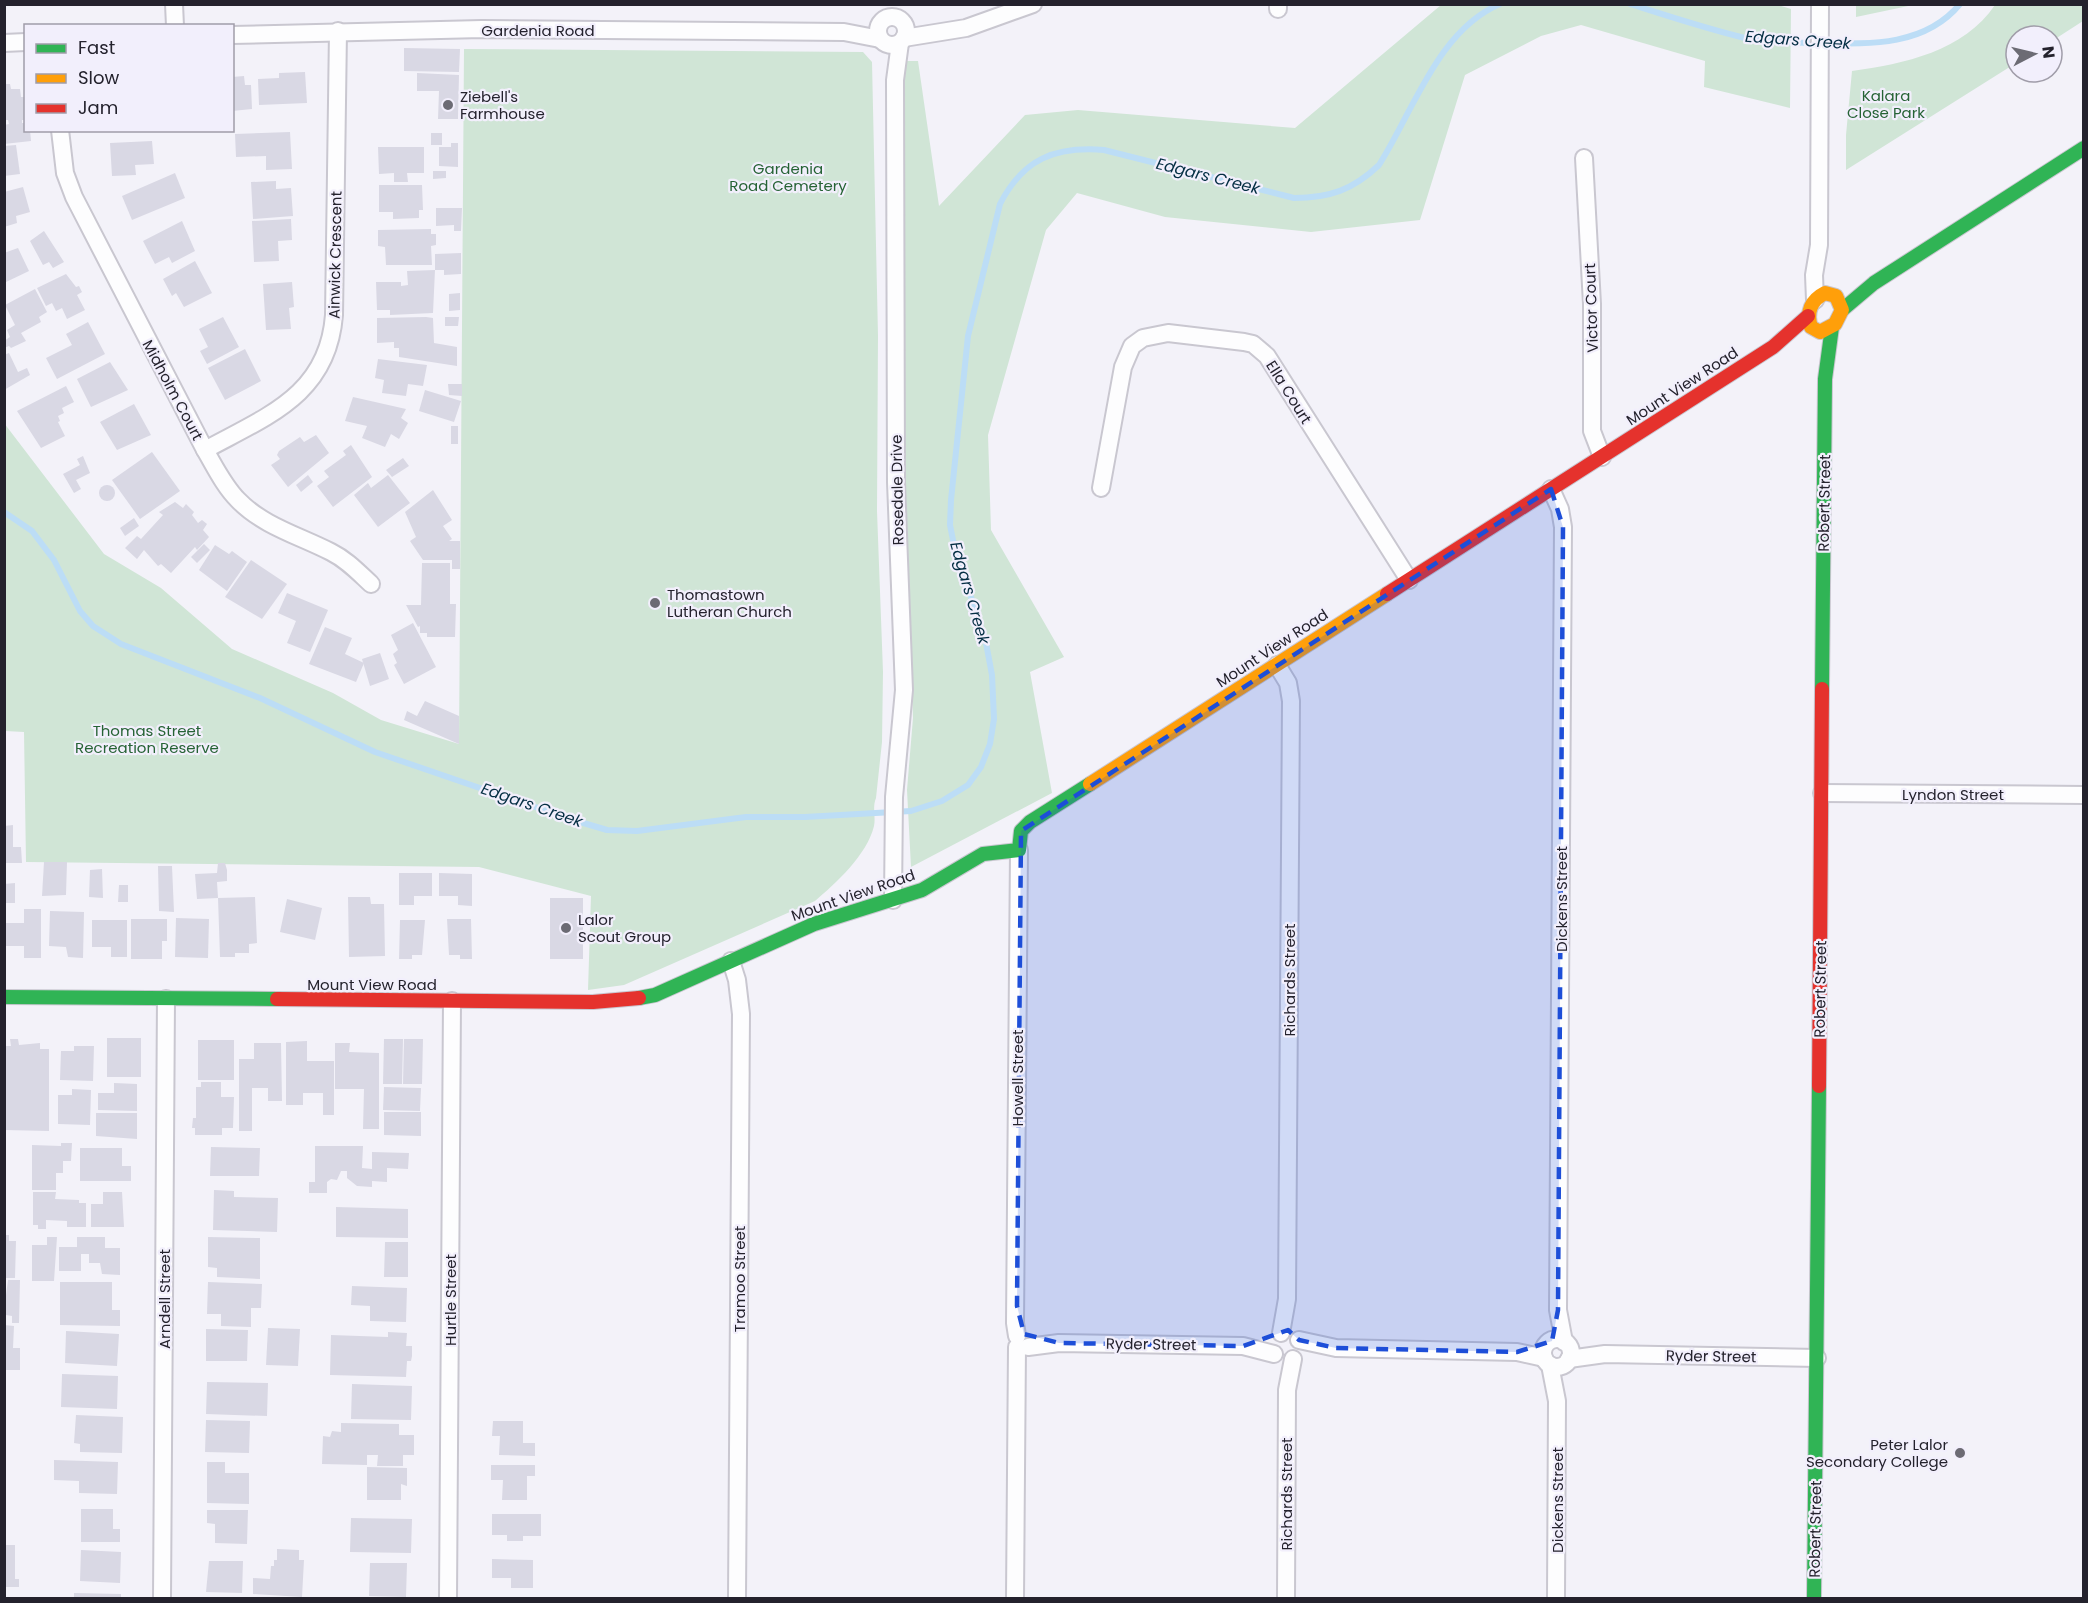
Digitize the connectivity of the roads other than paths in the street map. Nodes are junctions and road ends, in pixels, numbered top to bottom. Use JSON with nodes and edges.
{"nodes":[{"id":1,"x":174,"y":4,"type":"edge"},
{"id":2,"x":1033,"y":4,"type":"edge"},
{"id":3,"x":1820,"y":4,"type":"edge"},
{"id":4,"x":175,"y":24,"type":"edge"},
{"id":5,"x":892,"y":26,"type":"edge"},
{"id":6,"x":338,"y":31,"type":"junction"},
{"id":7,"x":234,"y":35,"type":"edge"},
{"id":8,"x":24,"y":42,"type":"edge"},
{"id":9,"x":4,"y":43,"type":"edge"},
{"id":10,"x":60,"y":132,"type":"edge"},
{"id":11,"x":2081,"y":155,"type":"edge"},
{"id":12,"x":1584,"y":158,"type":"dead end"},
{"id":13,"x":1819,"y":245,"type":"junction"},
{"id":14,"x":1874,"y":283,"type":"junction"},
{"id":15,"x":1834,"y":295,"type":"junction"},
{"id":16,"x":1815,"y":300,"type":"junction"},
{"id":17,"x":1842,"y":310,"type":"junction"},
{"id":18,"x":1818,"y":326,"type":"junction"},
{"id":19,"x":1826,"y":379,"type":"joint"},
{"id":20,"x":205,"y":450,"type":"junction"},
{"id":21,"x":1602,"y":457,"type":"junction"},
{"id":22,"x":1101,"y":488,"type":"dead end"},
{"id":23,"x":1551,"y":489,"type":"junction"},
{"id":24,"x":1408,"y":580,"type":"junction"},
{"id":25,"x":371,"y":584,"type":"dead end"},
{"id":26,"x":1277,"y":665,"type":"junction"},
{"id":27,"x":1822,"y":793,"type":"junction"},
{"id":28,"x":2084,"y":795,"type":"edge"},
{"id":29,"x":1019,"y":850,"type":"junction"},
{"id":30,"x":893,"y":900,"type":"junction"},
{"id":31,"x":731,"y":960,"type":"junction"},
{"id":32,"x":4,"y":998,"type":"edge"},
{"id":33,"x":166,"y":999,"type":"junction"},
{"id":34,"x":452,"y":1001,"type":"junction"},
{"id":35,"x":1023,"y":1342,"type":"junction"},
{"id":36,"x":1287,"y":1347,"type":"junction"},
{"id":37,"x":1557,"y":1353,"type":"junction"},
{"id":38,"x":1817,"y":1358,"type":"junction"},
{"id":39,"x":162,"y":1599,"type":"edge"},
{"id":40,"x":448,"y":1599,"type":"edge"},
{"id":41,"x":737,"y":1599,"type":"edge"},
{"id":42,"x":1015,"y":1599,"type":"edge"},
{"id":43,"x":1286,"y":1599,"type":"edge"},
{"id":44,"x":1556,"y":1599,"type":"edge"},
{"id":45,"x":1814,"y":1599,"type":"edge"}],
"edges":[{"from":1,"to":4,"type":"street"},
{"from":2,"to":5,"type":"street","name":"Gardenia Road"},
{"from":3,"to":13,"type":"street"},
{"from":5,"to":6,"type":"street","name":"Gardenia Road"},
{"from":5,"to":30,"type":"street","name":"Rosedale Drive"},
{"from":6,"to":7,"type":"street","name":"Gardenia Road"},
{"from":6,"to":20,"type":"street","name":"Ainwick Crescent"},
{"from":8,"to":9,"type":"street"},
{"from":10,"to":20,"type":"street","name":"Midholm Court"},
{"from":11,"to":14,"type":"street"},
{"from":12,"to":21,"type":"street","name":"Victor Court"},
{"from":13,"to":15,"type":"street"},
{"from":13,"to":16,"type":"street"},
{"from":14,"to":15,"type":"street"},
{"from":14,"to":17,"type":"street"},
{"from":15,"to":16,"type":"street"},
{"from":15,"to":17,"type":"street"},
{"from":16,"to":18,"type":"street"},
{"from":17,"to":18,"type":"street"},
{"from":18,"to":19,"type":"street","name":"Robert Street"},
{"from":18,"to":21,"type":"street","name":"Mount View Road"},
{"from":19,"to":27,"type":"street","name":"Robert Street"},
{"from":20,"to":25,"type":"street","name":"Midholm Court"},
{"from":21,"to":23,"type":"street","name":"Mount View Road"},
{"from":22,"to":24,"type":"street","name":"Ella Court"},
{"from":23,"to":24,"type":"street","name":"Mount View Road"},
{"from":23,"to":37,"type":"street","name":"Dickens Street"},
{"from":24,"to":26,"type":"street","name":"Mount View Road"},
{"from":26,"to":29,"type":"street","name":"Mount View Road"},
{"from":26,"to":36,"type":"street","name":"Richards Street"},
{"from":27,"to":28,"type":"street","name":"Lyndon Street"},
{"from":27,"to":38,"type":"street","name":"Robert Street"},
{"from":29,"to":30,"type":"street","name":"Mount View Road"},
{"from":29,"to":35,"type":"street","name":"Howell Street"},
{"from":30,"to":31,"type":"street","name":"Mount View Road"},
{"from":31,"to":34,"type":"street","name":"Mount View Road"},
{"from":31,"to":41,"type":"street","name":"Tramoo Street"},
{"from":32,"to":33,"type":"street","name":"Mount View Road"},
{"from":33,"to":34,"type":"street","name":"Mount View Road"},
{"from":33,"to":39,"type":"street","name":"Arndell Street"},
{"from":34,"to":40,"type":"street","name":"Hurtle Street"},
{"from":35,"to":36,"type":"street","name":"Ryder Street"},
{"from":35,"to":42,"type":"street","name":"Howell Street"},
{"from":36,"to":37,"type":"street","name":"Ryder Street"},
{"from":36,"to":43,"type":"street","name":"Richards Street"},
{"from":37,"to":38,"type":"street","name":"Ryder Street"},
{"from":37,"to":44,"type":"street","name":"Dickens Street"},
{"from":38,"to":45,"type":"street","name":"Robert Street"}]}
